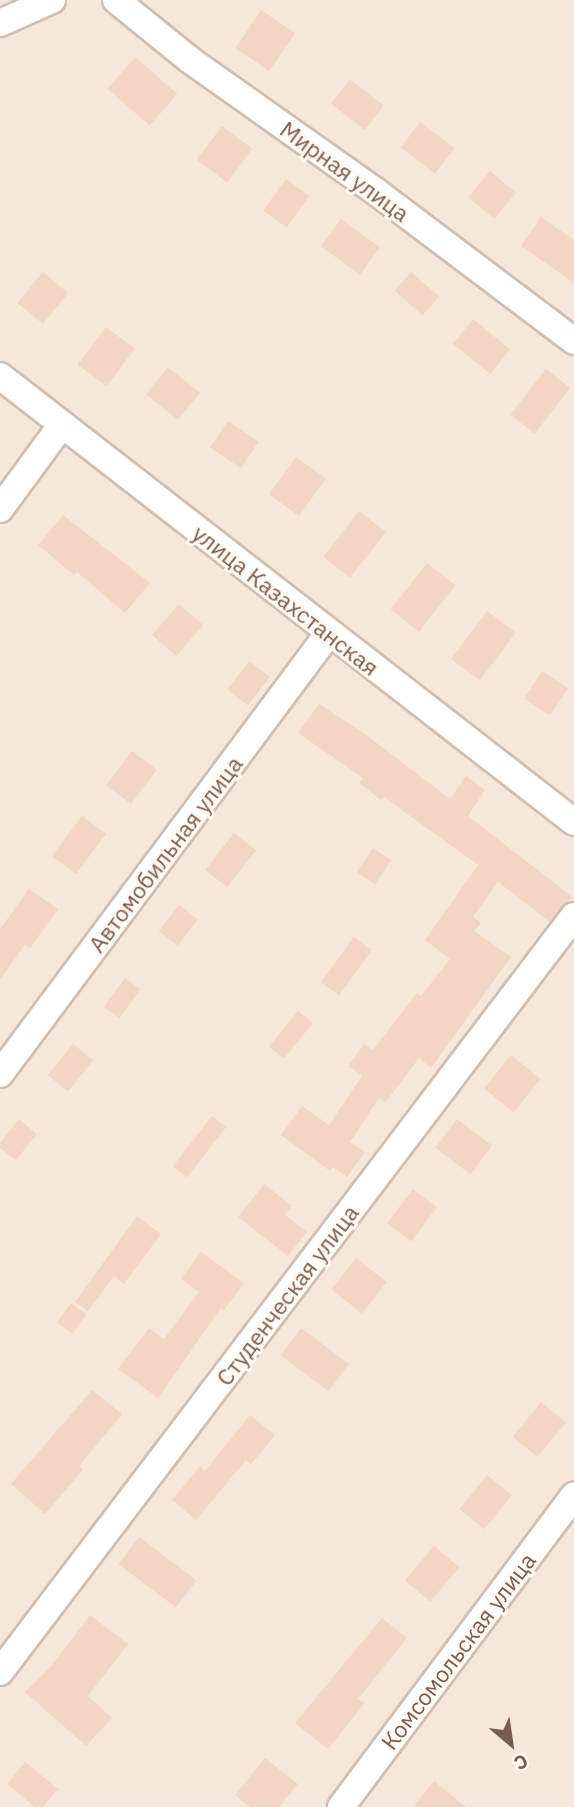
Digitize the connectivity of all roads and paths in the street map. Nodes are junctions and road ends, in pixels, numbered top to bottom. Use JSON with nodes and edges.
{"nodes":[{"id":1,"x":52,"y":0,"type":"edge"},
{"id":2,"x":116,"y":0,"type":"edge"},
{"id":3,"x":0,"y":23,"type":"edge"},
{"id":4,"x":574,"y":341,"type":"edge"},
{"id":5,"x":0,"y":376,"type":"edge"},
{"id":6,"x":61,"y":426,"type":"junction"},
{"id":7,"x":0,"y":509,"type":"edge"},
{"id":8,"x":329,"y":633,"type":"junction"},
{"id":9,"x":574,"y":822,"type":"edge"},
{"id":10,"x":574,"y":916,"type":"edge"},
{"id":11,"x":0,"y":1074,"type":"edge"},
{"id":12,"x":574,"y":1496,"type":"edge"},
{"id":13,"x":0,"y":1672,"type":"edge"},
{"id":14,"x":341,"y":1807,"type":"edge"}],
"edges":[{"from":1,"to":3,"type":"street"},
{"from":2,"to":4,"type":"street","name":"Мирная улица"},
{"from":5,"to":6,"type":"street","name":"улица Казахстанская"},
{"from":6,"to":7,"type":"street"},
{"from":6,"to":8,"type":"street","name":"улица Казахстанская"},
{"from":8,"to":9,"type":"street","name":"улица Казахстанская"},
{"from":8,"to":11,"type":"street","name":"Автомобильная улица"},
{"from":10,"to":13,"type":"street","name":"Студенческая улица"},
{"from":12,"to":14,"type":"street","name":"Комсомольская улица"}]}
